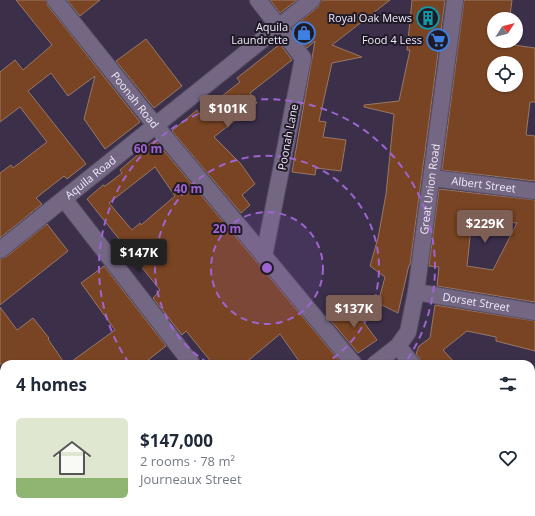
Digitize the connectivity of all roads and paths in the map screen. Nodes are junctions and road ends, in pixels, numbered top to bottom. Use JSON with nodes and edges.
{"nodes":[{"id":1,"x":55,"y":0,"type":"edge"},
{"id":2,"x":258,"y":0,"type":"edge"},
{"id":3,"x":312,"y":0,"type":"edge"},
{"id":4,"x":455,"y":0,"type":"edge"},
{"id":5,"x":278,"y":26,"type":"junction"},
{"id":6,"x":155,"y":125,"type":"junction"},
{"id":7,"x":432,"y":178,"type":"junction"},
{"id":8,"x":535,"y":191,"type":"edge"},
{"id":9,"x":64,"y":199,"type":"junction"},
{"id":10,"x":0,"y":250,"type":"edge"},
{"id":11,"x":264,"y":256,"type":"junction"},
{"id":12,"x":416,"y":292,"type":"junction"},
{"id":13,"x":535,"y":312,"type":"edge"},
{"id":14,"x":398,"y":346,"type":"junction"},
{"id":15,"x":189,"y":360,"type":"edge"},
{"id":16,"x":351,"y":360,"type":"edge"},
{"id":17,"x":380,"y":360,"type":"edge"},
{"id":18,"x":409,"y":360,"type":"edge"}],
"edges":[{"from":1,"to":6,"type":"street","name":"Poonah Road"},
{"from":2,"to":5,"type":"street"},
{"from":3,"to":5,"type":"street","name":"Aquila Road"},
{"from":4,"to":7,"type":"street","name":"Great Union Road"},
{"from":5,"to":6,"type":"street","name":"Aquila Road"},
{"from":5,"to":11,"type":"street","name":"Poonah Lane"},
{"from":6,"to":9,"type":"street","name":"Aquila Road"},
{"from":6,"to":11,"type":"street","name":"Poonah Road"},
{"from":7,"to":8,"type":"street","name":"Albert Street"},
{"from":7,"to":12,"type":"street","name":"Great Union Road"},
{"from":9,"to":10,"type":"street","name":"Aquila Road"},
{"from":9,"to":15,"type":"street"},
{"from":11,"to":16,"type":"street","name":"Poonah Road"},
{"from":12,"to":13,"type":"street","name":"Dorset Street"},
{"from":12,"to":14,"type":"street","name":"Great Union Road"},
{"from":14,"to":17,"type":"street","name":"Great Union Road"},
{"from":14,"to":18,"type":"street"}]}
